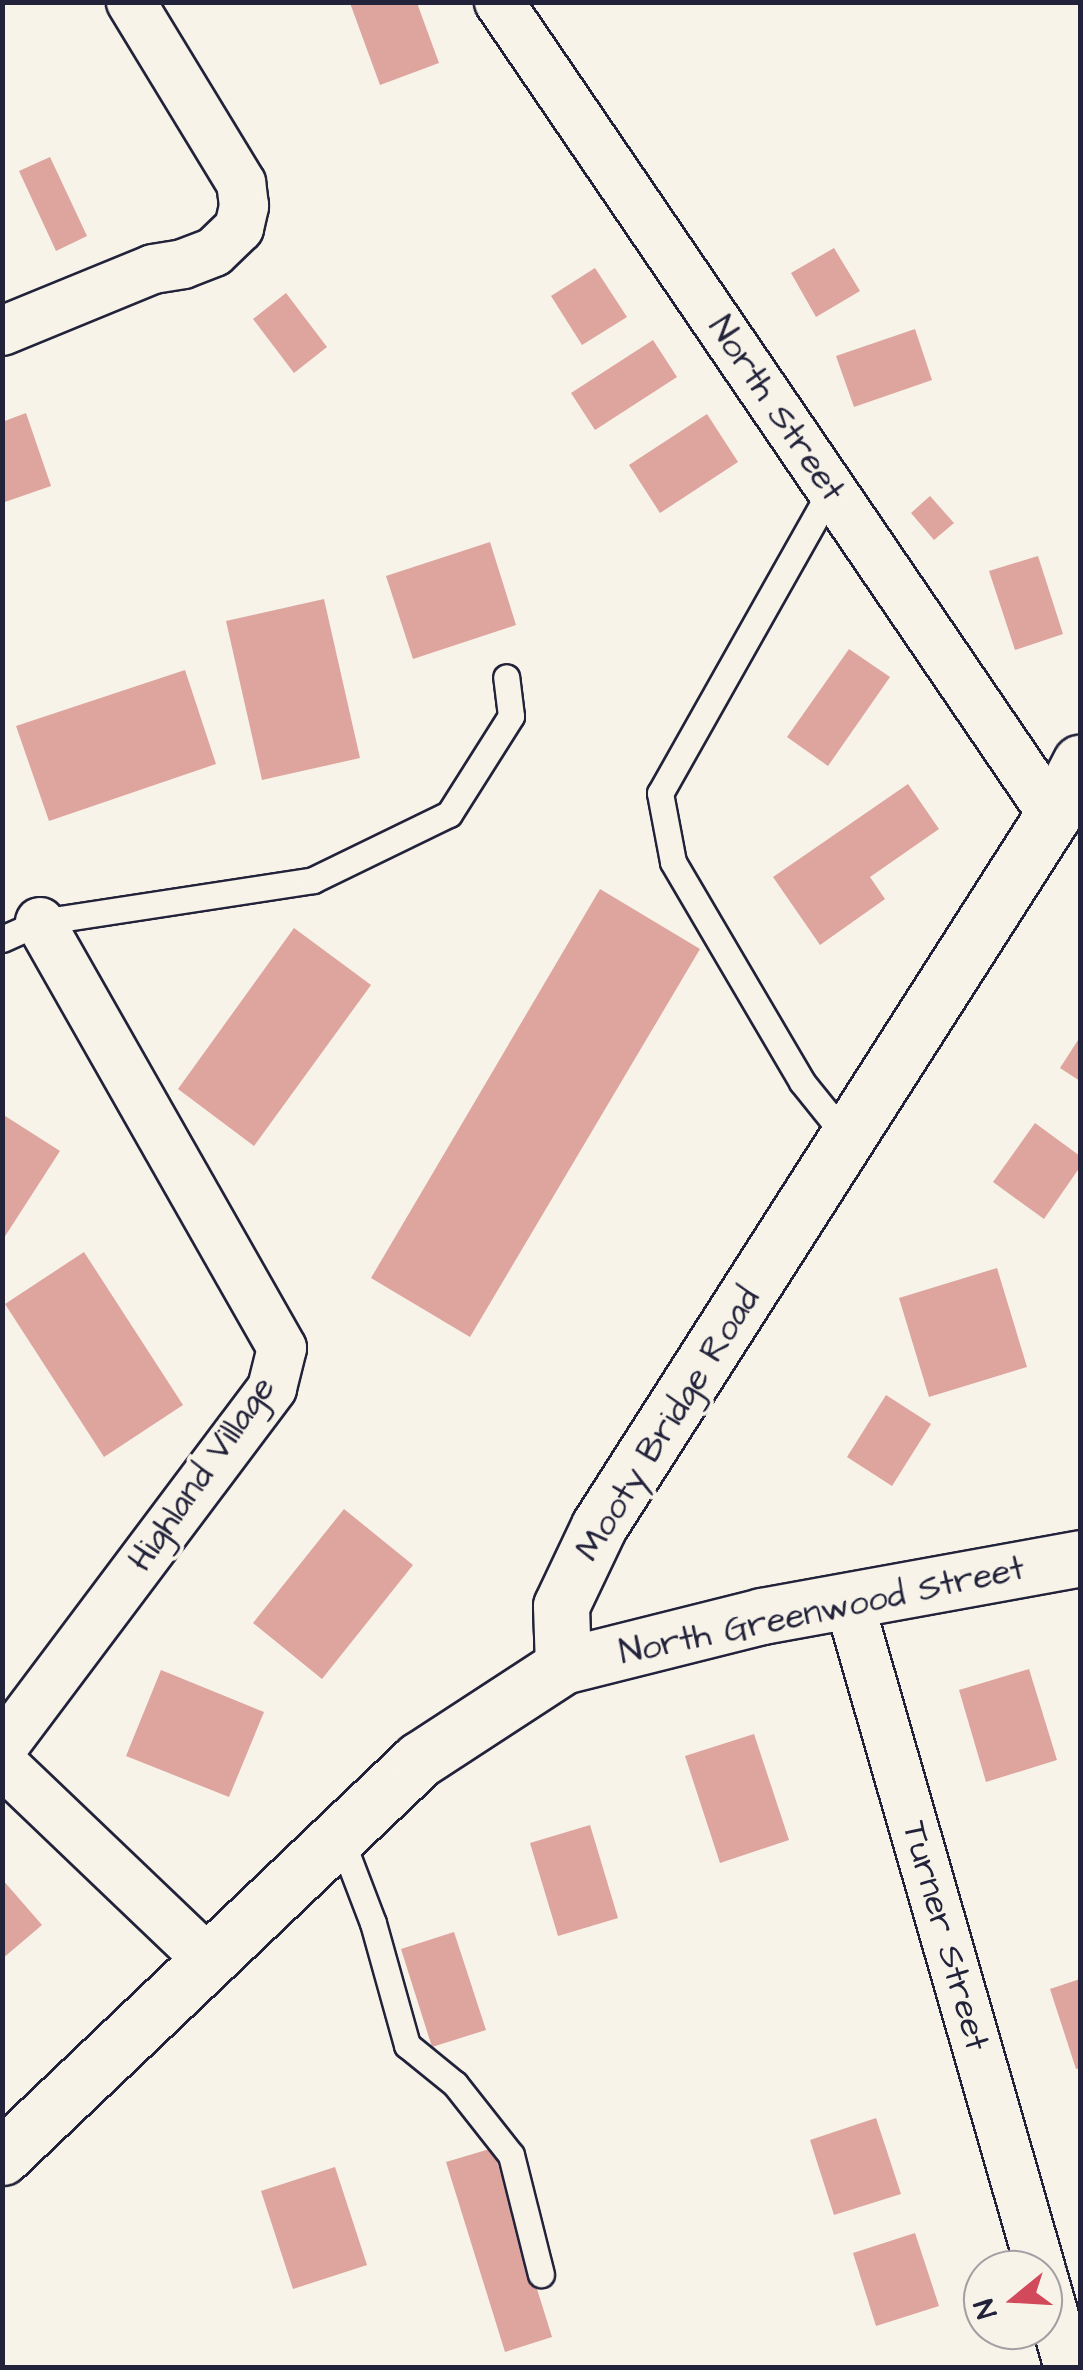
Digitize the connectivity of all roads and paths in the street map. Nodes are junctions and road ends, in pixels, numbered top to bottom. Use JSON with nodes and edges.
{"nodes":[{"id":1,"x":131,"y":2,"type":"edge"},
{"id":2,"x":499,"y":2,"type":"edge"},
{"id":3,"x":2,"y":331,"type":"edge"},
{"id":4,"x":831,"y":490,"type":"junction"},
{"id":5,"x":506,"y":677,"type":"dead end"},
{"id":6,"x":1080,"y":763,"type":"edge"},
{"id":7,"x":1053,"y":815,"type":"junction"},
{"id":8,"x":22,"y":930,"type":"edge"},
{"id":9,"x":848,"y":1140,"type":"junction"},
{"id":10,"x":1080,"y":1558,"type":"edge"},
{"id":11,"x":849,"y":1602,"type":"junction"},
{"id":12,"x":564,"y":1666,"type":"junction"},
{"id":13,"x":2,"y":1748,"type":"edge"},
{"id":14,"x":2,"y":1763,"type":"edge"},
{"id":15,"x":340,"y":1834,"type":"junction"},
{"id":16,"x":211,"y":1962,"type":"junction"},
{"id":17,"x":2,"y":2156,"type":"edge"},
{"id":18,"x":1035,"y":2250,"type":"edge"},
{"id":19,"x":541,"y":2274,"type":"dead end"}],
"edges":[{"from":1,"to":3,"type":"street"},
{"from":2,"to":4,"type":"street","name":"North Street"},
{"from":4,"to":7,"type":"street","name":"North Street"},
{"from":4,"to":9,"type":"lane"},
{"from":5,"to":8,"type":"lane"},
{"from":6,"to":7,"type":"main road","name":"Mooty Bridge Road"},
{"from":7,"to":9,"type":"main road","name":"Mooty Bridge Road"},
{"from":8,"to":13,"type":"street","name":"Highland Village"},
{"from":9,"to":12,"type":"main road","name":"Mooty Bridge Road"},
{"from":10,"to":11,"type":"main road","name":"North Greenwood Street"},
{"from":11,"to":12,"type":"main road","name":"North Greenwood Street"},
{"from":11,"to":18,"type":"street","name":"Turner Street"},
{"from":12,"to":15,"type":"main road"},
{"from":14,"to":16,"type":"street"},
{"from":15,"to":16,"type":"main road"},
{"from":15,"to":19,"type":"lane"},
{"from":16,"to":17,"type":"main road"}]}
